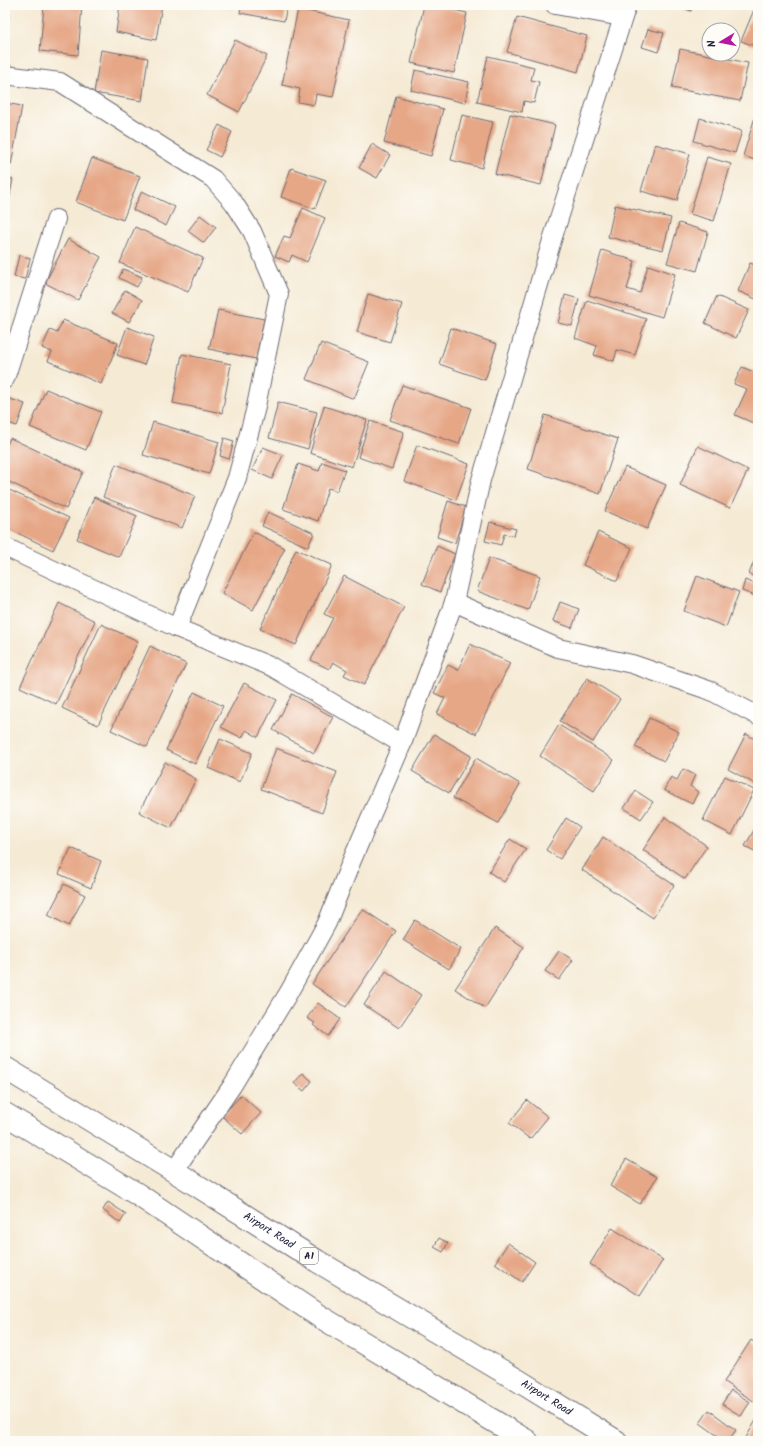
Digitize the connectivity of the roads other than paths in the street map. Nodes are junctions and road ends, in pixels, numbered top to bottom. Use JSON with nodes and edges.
{"nodes":[{"id":1,"x":555,"y":5,"type":"edge"},
{"id":2,"x":624,"y":11,"type":"edge"},
{"id":3,"x":5,"y":75,"type":"edge"},
{"id":4,"x":56,"y":219,"type":"dead end"},
{"id":5,"x":5,"y":379,"type":"edge"},
{"id":6,"x":5,"y":548,"type":"edge"},
{"id":7,"x":454,"y":602,"type":"junction"},
{"id":8,"x":177,"y":628,"type":"junction"},
{"id":9,"x":758,"y":716,"type":"edge"},
{"id":10,"x":402,"y":744,"type":"junction"},
{"id":11,"x":5,"y":1068,"type":"edge"},
{"id":12,"x":5,"y":1114,"type":"edge"},
{"id":13,"x":174,"y":1171,"type":"junction"},
{"id":14,"x":527,"y":1441,"type":"edge"},
{"id":15,"x":616,"y":1441,"type":"edge"}],
"edges":[{"from":1,"to":2,"type":"street"},
{"from":2,"to":7,"type":"street"},
{"from":3,"to":8,"type":"street"},
{"from":4,"to":5,"type":"street"},
{"from":6,"to":8,"type":"street"},
{"from":7,"to":9,"type":"street"},
{"from":7,"to":10,"type":"street"},
{"from":8,"to":10,"type":"street"},
{"from":10,"to":13,"type":"street"},
{"from":11,"to":13,"type":"highway","name":"Airport Road","number":"A1"},
{"from":12,"to":14,"type":"highway"},
{"from":13,"to":15,"type":"highway","name":"Airport Road","number":"A1"}]}
